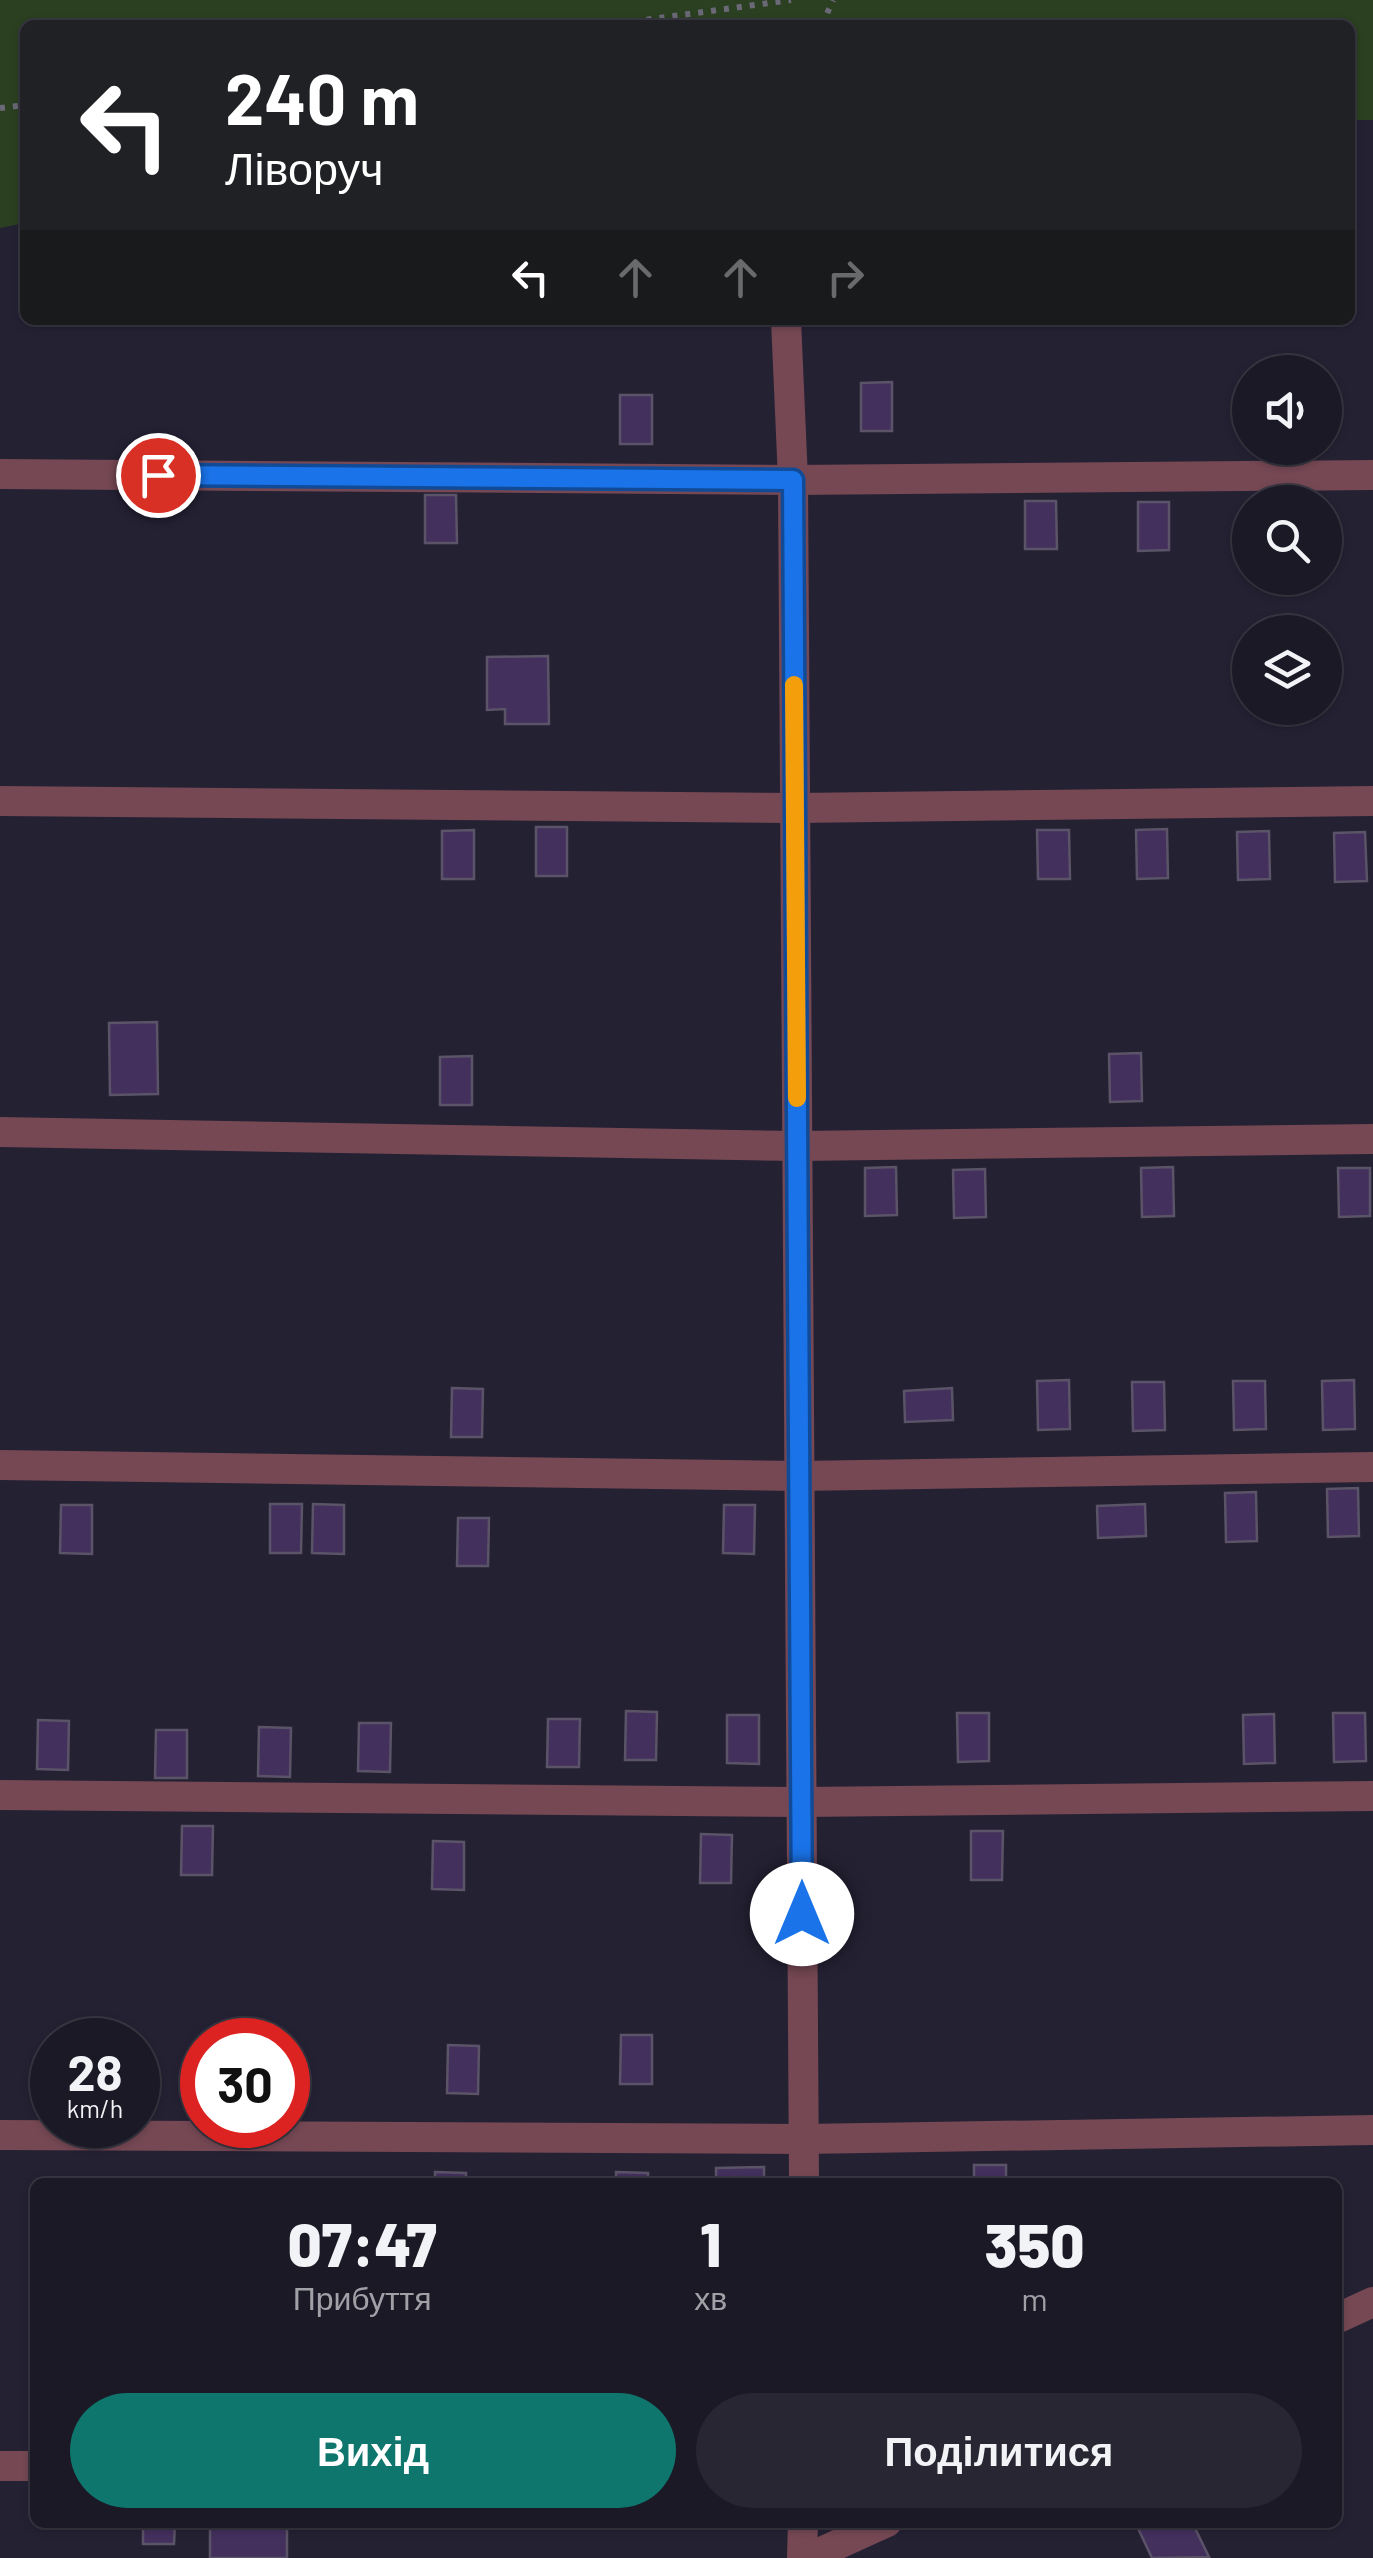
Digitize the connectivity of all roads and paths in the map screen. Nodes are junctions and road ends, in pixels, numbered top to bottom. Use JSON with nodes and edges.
{"nodes":[{"id":1,"x":791,"y":0,"type":"edge"},
{"id":2,"x":645,"y":20,"type":"edge"},
{"id":3,"x":786,"y":325,"type":"edge"},
{"id":4,"x":0,"y":474,"type":"edge"},
{"id":5,"x":1373,"y":475,"type":"edge"},
{"id":6,"x":793,"y":480,"type":"junction"},
{"id":7,"x":0,"y":801,"type":"edge"},
{"id":8,"x":1373,"y":801,"type":"edge"},
{"id":9,"x":795,"y":808,"type":"junction"},
{"id":10,"x":0,"y":1132,"type":"edge"},
{"id":11,"x":1373,"y":1138,"type":"edge"},
{"id":12,"x":797,"y":1146,"type":"junction"},
{"id":13,"x":0,"y":1465,"type":"edge"},
{"id":14,"x":1373,"y":1467,"type":"edge"},
{"id":15,"x":799,"y":1476,"type":"junction"},
{"id":16,"x":0,"y":1795,"type":"edge"},
{"id":17,"x":1373,"y":1796,"type":"edge"},
{"id":18,"x":802,"y":1802,"type":"junction"},
{"id":19,"x":1373,"y":2130,"type":"edge"},
{"id":20,"x":0,"y":2135,"type":"edge"},
{"id":21,"x":804,"y":2139,"type":"junction"},
{"id":22,"x":804,"y":2178,"type":"edge"},
{"id":23,"x":1373,"y":2302,"type":"edge"},
{"id":24,"x":1342,"y":2316,"type":"edge"},
{"id":25,"x":0,"y":2466,"type":"edge"},
{"id":26,"x":30,"y":2466,"type":"edge"},
{"id":27,"x":803,"y":2528,"type":"edge"},
{"id":28,"x":872,"y":2528,"type":"edge"},
{"id":29,"x":805,"y":2558,"type":"edge"}],
"edges":[{"from":1,"to":2,"type":"path"},
{"from":3,"to":6,"type":"street"},
{"from":4,"to":6,"type":"street"},
{"from":5,"to":6,"type":"street"},
{"from":6,"to":9,"type":"street"},
{"from":7,"to":9,"type":"street"},
{"from":8,"to":9,"type":"street"},
{"from":9,"to":12,"type":"street"},
{"from":10,"to":12,"type":"street"},
{"from":11,"to":12,"type":"street"},
{"from":12,"to":15,"type":"street"},
{"from":13,"to":15,"type":"street"},
{"from":14,"to":15,"type":"street"},
{"from":15,"to":18,"type":"street"},
{"from":16,"to":18,"type":"street"},
{"from":17,"to":18,"type":"street"},
{"from":18,"to":21,"type":"street"},
{"from":19,"to":21,"type":"street"},
{"from":20,"to":21,"type":"street"},
{"from":21,"to":22,"type":"street"},
{"from":23,"to":24,"type":"street"},
{"from":25,"to":26,"type":"street"},
{"from":27,"to":29,"type":"street"},
{"from":28,"to":29,"type":"street"}]}
